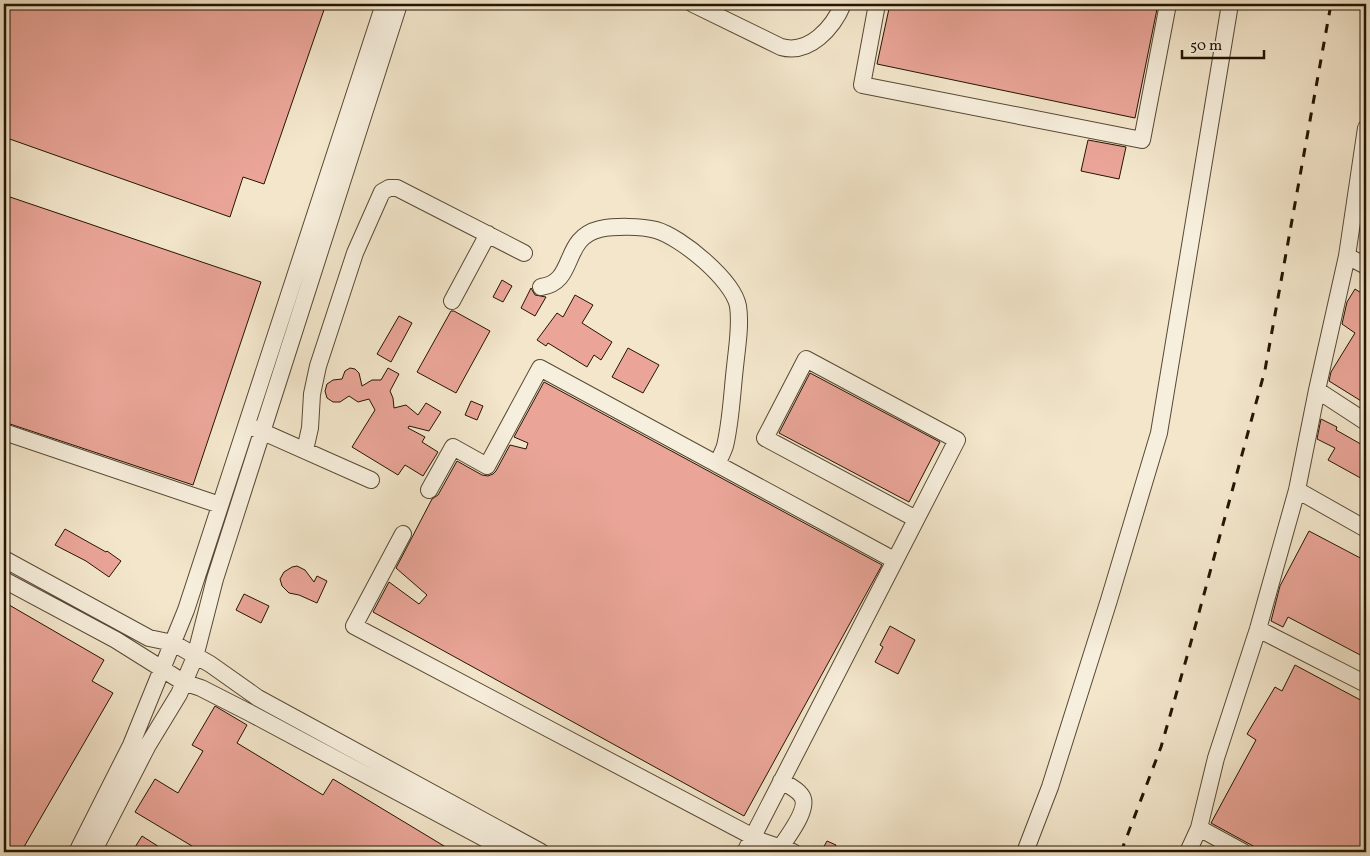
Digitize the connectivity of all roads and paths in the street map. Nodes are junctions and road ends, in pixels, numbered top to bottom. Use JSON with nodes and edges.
{"nodes":[{"id":1,"x":384,"y":4,"type":"edge"},
{"id":2,"x":399,"y":4,"type":"edge"},
{"id":3,"x":693,"y":4,"type":"edge"},
{"id":4,"x":843,"y":4,"type":"edge"},
{"id":5,"x":877,"y":4,"type":"edge"},
{"id":6,"x":1168,"y":4,"type":"edge"},
{"id":7,"x":1230,"y":4,"type":"edge"},
{"id":8,"x":376,"y":50,"type":"junction"},
{"id":9,"x":1366,"y":128,"type":"edge"},
{"id":10,"x":488,"y":234,"type":"junction"},
{"id":11,"x":524,"y":253,"type":"dead end"},
{"id":12,"x":1347,"y":256,"type":"junction"},
{"id":13,"x":1366,"y":266,"type":"edge"},
{"id":14,"x":541,"y":287,"type":"dead end"},
{"id":15,"x":452,"y":301,"type":"dead end"},
{"id":16,"x":1317,"y":390,"type":"junction"},
{"id":17,"x":1366,"y":422,"type":"edge"},
{"id":18,"x":245,"y":425,"type":"junction"},
{"id":19,"x":263,"y":431,"type":"junction"},
{"id":20,"x":4,"y":432,"type":"edge"},
{"id":21,"x":305,"y":450,"type":"junction"},
{"id":22,"x":717,"y":464,"type":"junction"},
{"id":23,"x":371,"y":480,"type":"dead end"},
{"id":24,"x":429,"y":490,"type":"dead end"},
{"id":25,"x":1297,"y":490,"type":"junction"},
{"id":26,"x":220,"y":505,"type":"junction"},
{"id":27,"x":916,"y":518,"type":"junction"},
{"id":28,"x":1366,"y":529,"type":"edge"},
{"id":29,"x":403,"y":534,"type":"dead end"},
{"id":30,"x":4,"y":559,"type":"edge"},
{"id":31,"x":894,"y":560,"type":"junction"},
{"id":32,"x":4,"y":580,"type":"edge"},
{"id":33,"x":1258,"y":630,"type":"junction"},
{"id":34,"x":173,"y":643,"type":"junction"},
{"id":35,"x":195,"y":657,"type":"junction"},
{"id":36,"x":162,"y":669,"type":"junction"},
{"id":37,"x":184,"y":682,"type":"junction"},
{"id":38,"x":1366,"y":684,"type":"edge"},
{"id":39,"x":781,"y":781,"type":"junction"},
{"id":40,"x":1199,"y":828,"type":"junction"},
{"id":41,"x":753,"y":837,"type":"junction"},
{"id":42,"x":787,"y":850,"type":"edge"},
{"id":43,"x":77,"y":852,"type":"edge"},
{"id":44,"x":93,"y":852,"type":"edge"},
{"id":45,"x":510,"y":852,"type":"edge"},
{"id":46,"x":541,"y":852,"type":"edge"},
{"id":47,"x":745,"y":852,"type":"edge"},
{"id":48,"x":1025,"y":852,"type":"edge"},
{"id":49,"x":1188,"y":852,"type":"edge"},
{"id":50,"x":1243,"y":852,"type":"edge"}],
"edges":[{"from":1,"to":8,"type":"street"},
{"from":2,"to":8,"type":"street"},
{"from":3,"to":4,"type":"street"},
{"from":5,"to":6,"type":"street"},
{"from":7,"to":48,"type":"street"},
{"from":8,"to":18,"type":"street"},
{"from":8,"to":19,"type":"street"},
{"from":9,"to":12,"type":"street"},
{"from":10,"to":11,"type":"street"},
{"from":10,"to":15,"type":"street"},
{"from":10,"to":21,"type":"street"},
{"from":12,"to":13,"type":"street"},
{"from":12,"to":16,"type":"street"},
{"from":14,"to":22,"type":"street"},
{"from":16,"to":17,"type":"street"},
{"from":16,"to":25,"type":"street"},
{"from":18,"to":19,"type":"street"},
{"from":18,"to":26,"type":"street"},
{"from":19,"to":21,"type":"street"},
{"from":19,"to":35,"type":"street"},
{"from":20,"to":26,"type":"street"},
{"from":21,"to":23,"type":"street"},
{"from":22,"to":24,"type":"street"},
{"from":22,"to":31,"type":"street"},
{"from":25,"to":28,"type":"street"},
{"from":25,"to":33,"type":"street"},
{"from":26,"to":34,"type":"street"},
{"from":27,"to":27,"type":"street"},
{"from":27,"to":31,"type":"street"},
{"from":29,"to":41,"type":"street"},
{"from":30,"to":34,"type":"street"},
{"from":31,"to":39,"type":"street"},
{"from":32,"to":36,"type":"street"},
{"from":33,"to":38,"type":"street"},
{"from":33,"to":40,"type":"street"},
{"from":34,"to":35,"type":"street"},
{"from":34,"to":36,"type":"street"},
{"from":35,"to":37,"type":"street"},
{"from":35,"to":46,"type":"street"},
{"from":36,"to":37,"type":"street"},
{"from":36,"to":43,"type":"street"},
{"from":37,"to":44,"type":"street"},
{"from":37,"to":45,"type":"street"},
{"from":39,"to":41,"type":"street"},
{"from":39,"to":42,"type":"street"},
{"from":40,"to":49,"type":"street"},
{"from":40,"to":50,"type":"street"},
{"from":41,"to":42,"type":"street"},
{"from":41,"to":47,"type":"street"}]}
